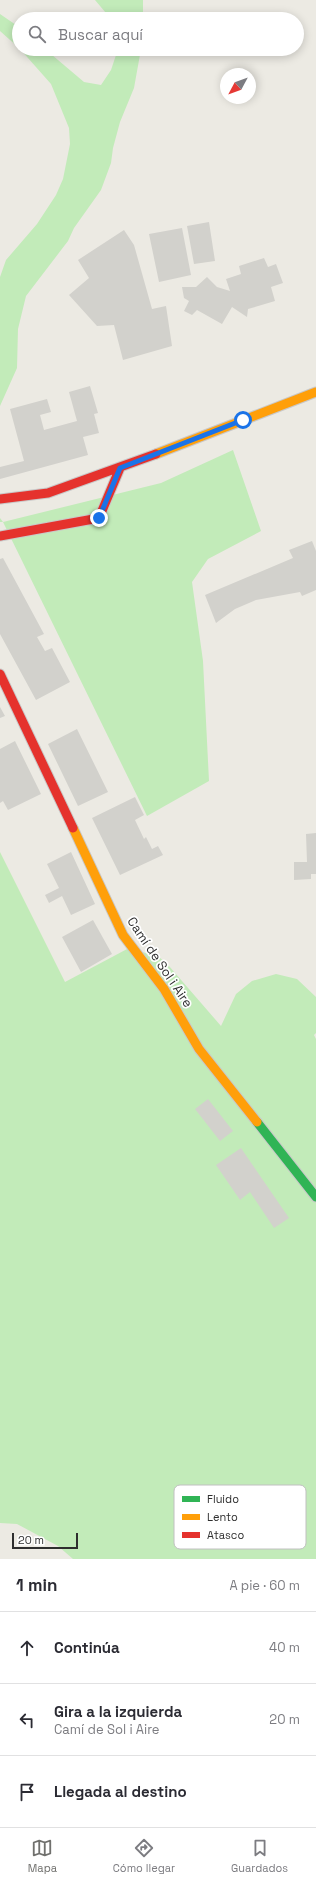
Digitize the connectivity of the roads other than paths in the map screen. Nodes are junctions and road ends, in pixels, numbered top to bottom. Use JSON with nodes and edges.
{"nodes":[{"id":1,"x":316,"y":392,"type":"edge"},
{"id":2,"x":120,"y":468,"type":"junction"},
{"id":3,"x":0,"y":499,"type":"edge"},
{"id":4,"x":0,"y":536,"type":"edge"},
{"id":5,"x":0,"y":674,"type":"edge"},
{"id":6,"x":316,"y":1197,"type":"edge"}],
"edges":[{"from":1,"to":2,"type":"street"},
{"from":2,"to":3,"type":"street"},
{"from":2,"to":4,"type":"street"},
{"from":5,"to":6,"type":"street","name":"Camí de Sol i Aire"}]}
